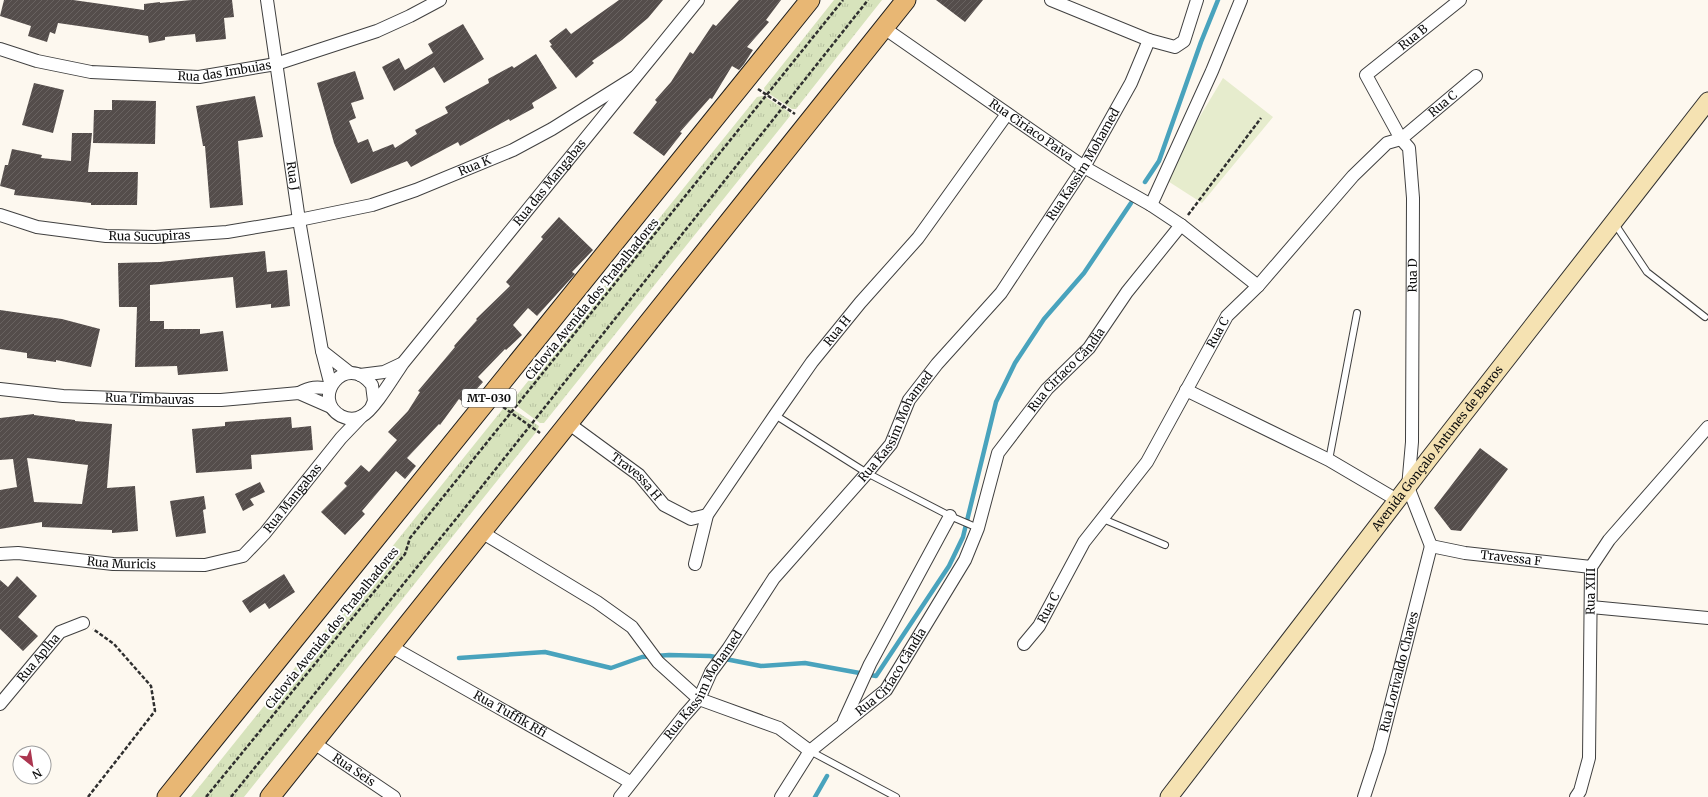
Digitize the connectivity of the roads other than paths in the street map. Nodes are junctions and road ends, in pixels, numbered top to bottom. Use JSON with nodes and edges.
{"nodes":[{"id":1,"x":267,"y":0,"type":"edge"},
{"id":2,"x":440,"y":0,"type":"edge"},
{"id":3,"x":698,"y":0,"type":"edge"},
{"id":4,"x":810,"y":0,"type":"edge"},
{"id":5,"x":906,"y":0,"type":"edge"},
{"id":6,"x":1051,"y":0,"type":"edge"},
{"id":7,"x":1197,"y":0,"type":"edge"},
{"id":8,"x":1241,"y":0,"type":"edge"},
{"id":9,"x":1460,"y":0,"type":"edge"},
{"id":10,"x":884,"y":28,"type":"junction"},
{"id":11,"x":1149,"y":40,"type":"junction"},
{"id":12,"x":0,"y":49,"type":"edge"},
{"id":13,"x":276,"y":64,"type":"junction"},
{"id":14,"x":1366,"y":75,"type":"joint"},
{"id":15,"x":1476,"y":76,"type":"dead end"},
{"id":16,"x":634,"y":77,"type":"junction"},
{"id":17,"x":1708,"y":101,"type":"edge"},
{"id":18,"x":1007,"y":114,"type":"junction"},
{"id":19,"x":1401,"y":139,"type":"junction"},
{"id":20,"x":1084,"y":167,"type":"junction"},
{"id":21,"x":1151,"y":205,"type":"junction"},
{"id":22,"x":0,"y":215,"type":"edge"},
{"id":23,"x":299,"y":220,"type":"junction"},
{"id":24,"x":1614,"y":223,"type":"junction"},
{"id":25,"x":1181,"y":225,"type":"junction"},
{"id":26,"x":1258,"y":286,"type":"junction"},
{"id":27,"x":1357,"y":313,"type":"dead end"},
{"id":28,"x":1704,"y":316,"type":"dead end"},
{"id":29,"x":322,"y":351,"type":"junction"},
{"id":30,"x":402,"y":363,"type":"junction"},
{"id":31,"x":355,"y":374,"type":"junction"},
{"id":32,"x":331,"y":387,"type":"junction"},
{"id":33,"x":0,"y":389,"type":"edge"},
{"id":34,"x":1186,"y":390,"type":"junction"},
{"id":35,"x":299,"y":394,"type":"junction"},
{"id":36,"x":334,"y":410,"type":"junction"},
{"id":37,"x":367,"y":412,"type":"junction"},
{"id":38,"x":775,"y":415,"type":"junction"},
{"id":39,"x":568,"y":423,"type":"junction"},
{"id":40,"x":1708,"y":427,"type":"edge"},
{"id":41,"x":341,"y":438,"type":"junction"},
{"id":42,"x":1329,"y":460,"type":"junction"},
{"id":43,"x":867,"y":472,"type":"junction"},
{"id":44,"x":1402,"y":494,"type":"junction"},
{"id":45,"x":707,"y":515,"type":"junction"},
{"id":46,"x":950,"y":516,"type":"junction"},
{"id":47,"x":1103,"y":519,"type":"junction"},
{"id":48,"x":977,"y":528,"type":"junction"},
{"id":49,"x":483,"y":533,"type":"junction"},
{"id":50,"x":1165,"y":545,"type":"dead end"},
{"id":51,"x":1431,"y":546,"type":"junction"},
{"id":52,"x":0,"y":554,"type":"edge"},
{"id":53,"x":243,"y":556,"type":"joint"},
{"id":54,"x":695,"y":564,"type":"dead end"},
{"id":55,"x":1591,"y":567,"type":"junction"},
{"id":56,"x":1592,"y":607,"type":"junction"},
{"id":57,"x":1708,"y":618,"type":"edge"},
{"id":58,"x":84,"y":623,"type":"road end"},
{"id":59,"x":1024,"y":644,"type":"dead end"},
{"id":60,"x":390,"y":646,"type":"junction"},
{"id":61,"x":699,"y":700,"type":"junction"},
{"id":62,"x":0,"y":704,"type":"edge"},
{"id":63,"x":843,"y":723,"type":"junction"},
{"id":64,"x":314,"y":743,"type":"junction"},
{"id":65,"x":810,"y":751,"type":"junction"},
{"id":66,"x":630,"y":782,"type":"junction"},
{"id":67,"x":167,"y":797,"type":"edge"},
{"id":68,"x":270,"y":797,"type":"edge"},
{"id":69,"x":394,"y":797,"type":"edge"},
{"id":70,"x":620,"y":797,"type":"edge"},
{"id":71,"x":781,"y":797,"type":"edge"},
{"id":72,"x":896,"y":797,"type":"edge"},
{"id":73,"x":1169,"y":797,"type":"edge"},
{"id":74,"x":1364,"y":797,"type":"edge"},
{"id":75,"x":1576,"y":797,"type":"edge"}],
"edges":[{"from":1,"to":13,"type":"street","name":"Rua J"},
{"from":2,"to":13,"type":"street","name":"Rua das Imbuias"},
{"from":3,"to":16,"type":"street","name":"Rua das Mangabas"},
{"from":4,"to":67,"type":"main road","number":"MT-030"},
{"from":5,"to":10,"type":"main road"},
{"from":6,"to":11,"type":"street"},
{"from":7,"to":11,"type":"street"},
{"from":8,"to":21,"type":"street"},
{"from":9,"to":14,"type":"street","name":"Rua B"},
{"from":10,"to":18,"type":"street","name":"Rua Ciriaco Paiva"},
{"from":10,"to":39,"type":"main road"},
{"from":11,"to":20,"type":"street","name":"Rua Kassim Mohamed"},
{"from":12,"to":13,"type":"street","name":"Rua das Imbuias"},
{"from":13,"to":23,"type":"street","name":"Rua J"},
{"from":14,"to":19,"type":"street","name":"Rua D"},
{"from":15,"to":19,"type":"street","name":"Rua C"},
{"from":16,"to":23,"type":"street","name":"Rua K"},
{"from":16,"to":30,"type":"street","name":"Rua das Mangabas"},
{"from":17,"to":24,"type":"main road","name":"Avenida Gonçalo Antunes de Barros"},
{"from":18,"to":20,"type":"street","name":"Rua Ciriaco Paiva"},
{"from":18,"to":38,"type":"street","name":"Rua H"},
{"from":19,"to":26,"type":"street","name":"Rua C"},
{"from":19,"to":44,"type":"street","name":"Rua D"},
{"from":20,"to":21,"type":"street","name":"Rua Ciriaco Paiva"},
{"from":20,"to":43,"type":"street","name":"Rua Kassim Mohamed"},
{"from":21,"to":25,"type":"street","name":"Rua Ciriaco Paiva"},
{"from":22,"to":23,"type":"street","name":"Rua Sucupiras"},
{"from":23,"to":29,"type":"street","name":"Rua J"},
{"from":24,"to":28,"type":"lane"},
{"from":24,"to":44,"type":"main road","name":"Avenida Gonçalo Antunes de Barros"},
{"from":25,"to":26,"type":"street","name":"Rua Ciriaco Paiva"},
{"from":25,"to":48,"type":"street","name":"Rua Ciríaco Cândia"},
{"from":26,"to":34,"type":"street","name":"Rua C"},
{"from":27,"to":42,"type":"lane"},
{"from":29,"to":31,"type":"street"},
{"from":29,"to":32,"type":"street","name":"Rua J"},
{"from":30,"to":31,"type":"street"},
{"from":30,"to":37,"type":"street","name":"Rua das Mangabas"},
{"from":31,"to":32,"type":"street"},
{"from":31,"to":37,"type":"street"},
{"from":32,"to":35,"type":"street"},
{"from":32,"to":36,"type":"street"},
{"from":33,"to":35,"type":"street","name":"Rua Timbauvas"},
{"from":34,"to":42,"type":"street"},
{"from":34,"to":47,"type":"street","name":"Rua C"},
{"from":35,"to":36,"type":"street"},
{"from":36,"to":37,"type":"street"},
{"from":36,"to":41,"type":"street"},
{"from":37,"to":41,"type":"street","name":"Rua Mangabas"},
{"from":38,"to":43,"type":"lane"},
{"from":38,"to":45,"type":"street","name":"Rua H"},
{"from":39,"to":45,"type":"street","name":"Travessa H"},
{"from":39,"to":49,"type":"main road"},
{"from":40,"to":55,"type":"street","name":"Rua XIII"},
{"from":41,"to":53,"type":"street","name":"Rua Mangabas"},
{"from":42,"to":44,"type":"street"},
{"from":43,"to":46,"type":"lane"},
{"from":43,"to":61,"type":"street","name":"Rua Kassim Mohamed"},
{"from":44,"to":51,"type":"street"},
{"from":44,"to":73,"type":"main road","name":"Avenida Gonçalo Antunes de Barros"},
{"from":45,"to":54,"type":"street","name":"Rua H"},
{"from":46,"to":48,"type":"lane"},
{"from":46,"to":63,"type":"street"},
{"from":47,"to":50,"type":"lane"},
{"from":47,"to":59,"type":"street","name":"Rua C"},
{"from":48,"to":63,"type":"street","name":"Rua Ciríaco Cândia"},
{"from":49,"to":60,"type":"main road"},
{"from":49,"to":61,"type":"street"},
{"from":51,"to":55,"type":"street","name":"Travessa F"},
{"from":51,"to":74,"type":"street","name":"Rua Lorivaldo Chaves"},
{"from":52,"to":53,"type":"street","name":"Rua Muricis"},
{"from":55,"to":56,"type":"street","name":"Rua XIII"},
{"from":56,"to":57,"type":"street"},
{"from":56,"to":75,"type":"street","name":"Rua XIII"},
{"from":58,"to":62,"type":"street","name":"Rua Aplha"},
{"from":60,"to":64,"type":"main road"},
{"from":60,"to":66,"type":"street","name":"Rua Tuffik Rfi"},
{"from":61,"to":65,"type":"street"},
{"from":61,"to":66,"type":"street","name":"Rua Kassim Mohamed"},
{"from":63,"to":65,"type":"street","name":"Rua Ciríaco Cândia"},
{"from":64,"to":68,"type":"main road"},
{"from":64,"to":69,"type":"street","name":"Rua Seis"},
{"from":65,"to":71,"type":"street","name":"Rua Ciríaco Cândia"},
{"from":65,"to":72,"type":"lane"},
{"from":66,"to":70,"type":"street","name":"Rua Kassim Mohamed"}]}
